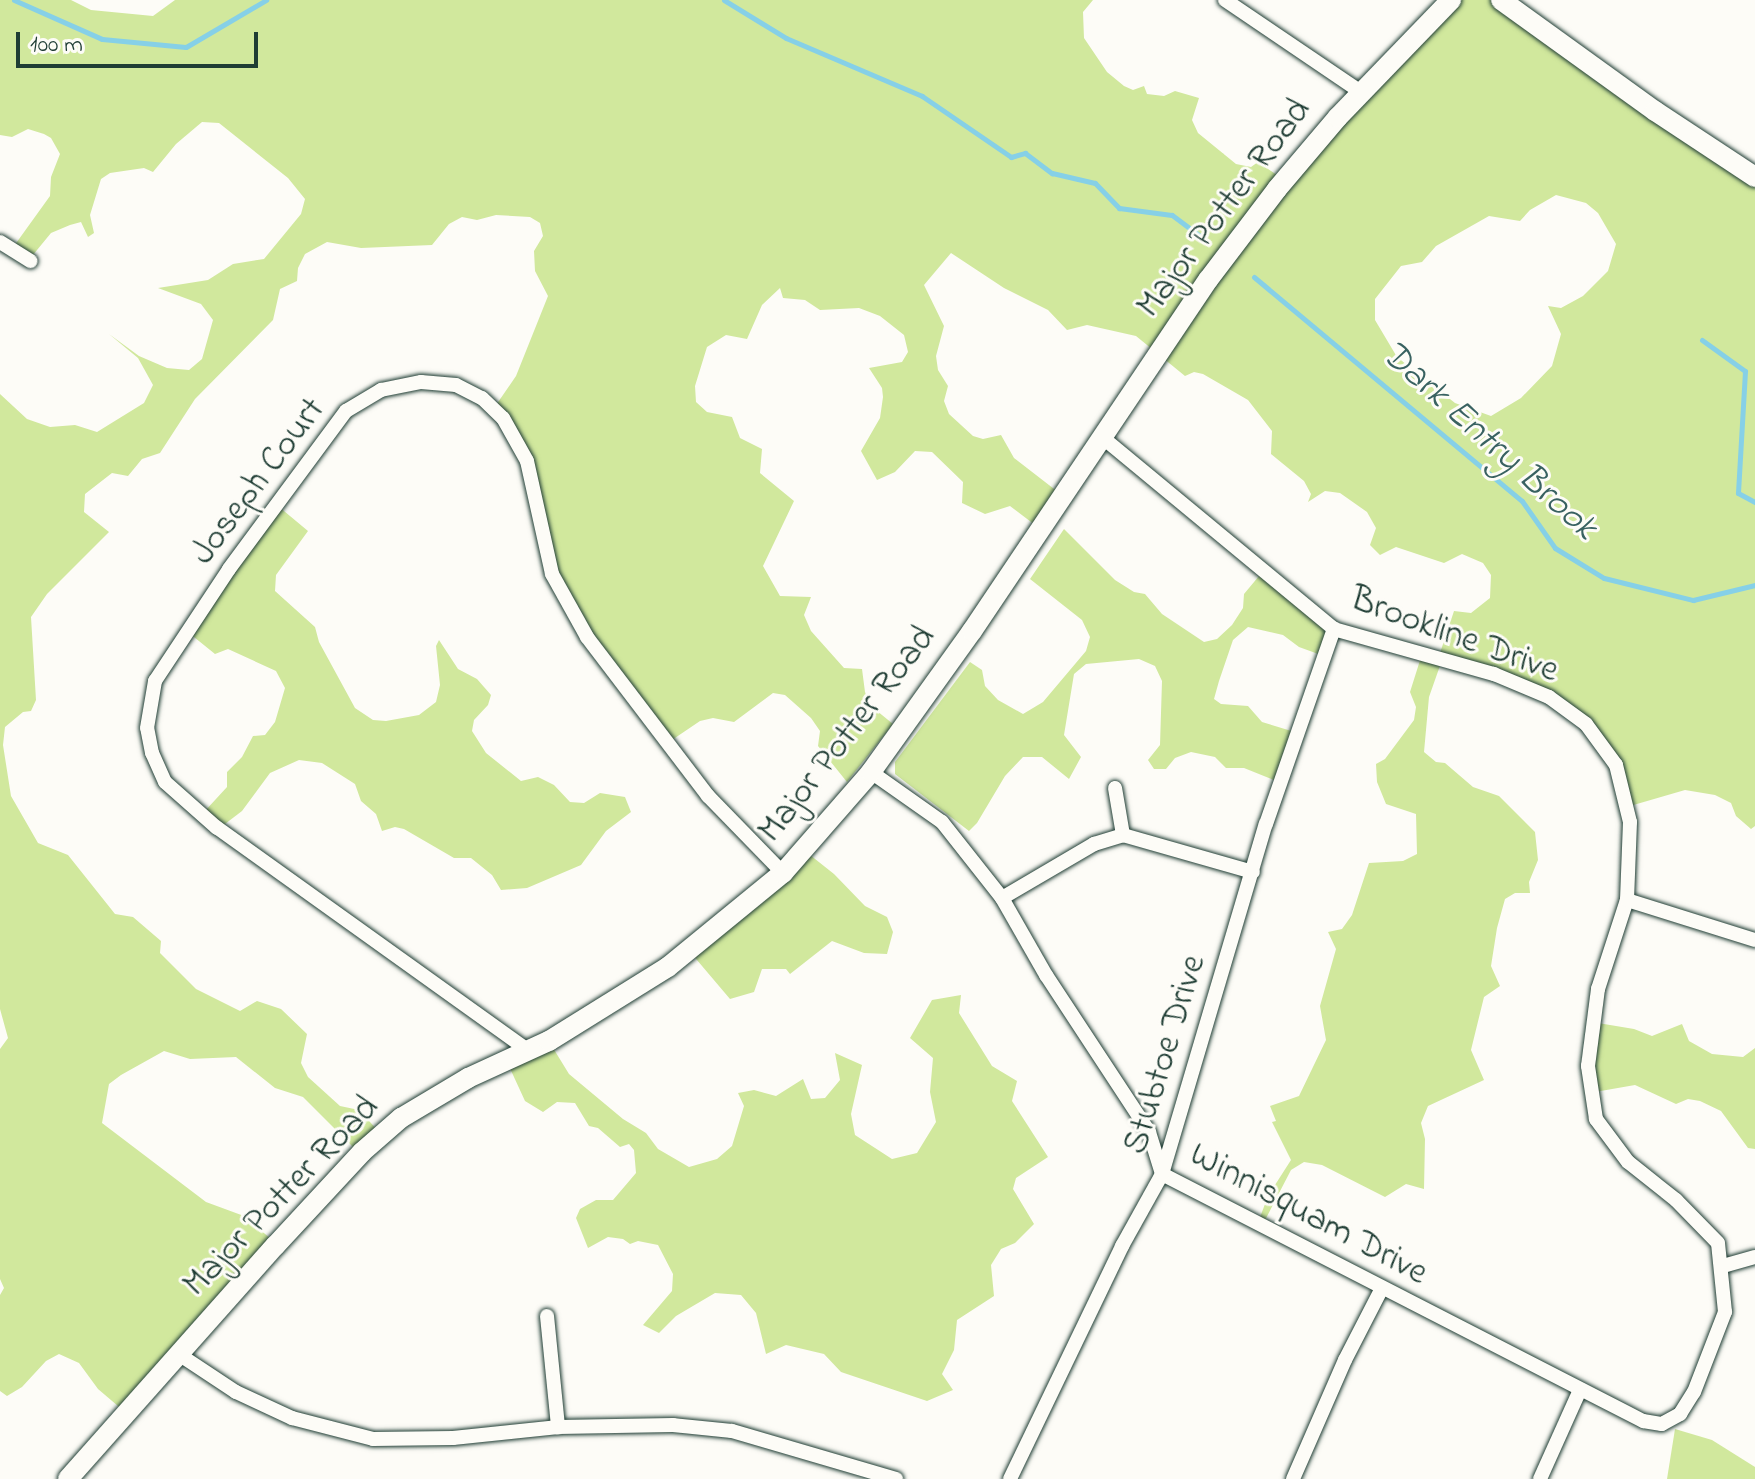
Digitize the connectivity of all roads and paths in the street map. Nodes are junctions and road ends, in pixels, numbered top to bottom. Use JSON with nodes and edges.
{"nodes":[{"id":1,"x":1225,"y":0,"type":"edge"},
{"id":2,"x":1451,"y":0,"type":"edge"},
{"id":3,"x":1501,"y":0,"type":"edge"},
{"id":4,"x":1361,"y":92,"type":"junction"},
{"id":5,"x":1755,"y":177,"type":"edge"},
{"id":6,"x":0,"y":242,"type":"edge"},
{"id":7,"x":30,"y":261,"type":"dead end"},
{"id":8,"x":1102,"y":437,"type":"junction"},
{"id":9,"x":1334,"y":629,"type":"junction"},
{"id":10,"x":871,"y":772,"type":"junction"},
{"id":11,"x":1115,"y":788,"type":"dead end"},
{"id":12,"x":1123,"y":835,"type":"junction"},
{"id":13,"x":1253,"y":872,"type":"junction"},
{"id":14,"x":783,"y":873,"type":"junction"},
{"id":15,"x":1002,"y":898,"type":"junction"},
{"id":16,"x":1627,"y":900,"type":"junction"},
{"id":17,"x":1755,"y":940,"type":"edge"},
{"id":18,"x":529,"y":1051,"type":"junction"},
{"id":19,"x":1162,"y":1174,"type":"junction"},
{"id":20,"x":1755,"y":1257,"type":"edge"},
{"id":21,"x":1723,"y":1266,"type":"junction"},
{"id":22,"x":1382,"y":1288,"type":"junction"},
{"id":23,"x":547,"y":1316,"type":"dead end"},
{"id":24,"x":180,"y":1355,"type":"junction"},
{"id":25,"x":1580,"y":1390,"type":"junction"},
{"id":26,"x":1662,"y":1424,"type":"joint"},
{"id":27,"x":558,"y":1427,"type":"junction"},
{"id":28,"x":843,"y":1472,"type":"edge"},
{"id":29,"x":68,"y":1479,"type":"edge"},
{"id":30,"x":896,"y":1479,"type":"edge"},
{"id":31,"x":1010,"y":1479,"type":"edge"},
{"id":32,"x":1293,"y":1479,"type":"edge"},
{"id":33,"x":1540,"y":1479,"type":"edge"}],
"edges":[{"from":1,"to":4,"type":"street"},
{"from":2,"to":4,"type":"street","name":"Major Potter Road"},
{"from":3,"to":5,"type":"street"},
{"from":4,"to":8,"type":"street","name":"Major Potter Road"},
{"from":6,"to":7,"type":"street"},
{"from":8,"to":9,"type":"street","name":"Brookline Drive"},
{"from":8,"to":10,"type":"street","name":"Major Potter Road"},
{"from":9,"to":13,"type":"street","name":"Stubtoe Drive"},
{"from":9,"to":16,"type":"street","name":"Brookline Drive"},
{"from":10,"to":14,"type":"street","name":"Major Potter Road"},
{"from":10,"to":15,"type":"street","name":"Winnisquam Drive"},
{"from":11,"to":12,"type":"street"},
{"from":12,"to":13,"type":"street"},
{"from":12,"to":15,"type":"street"},
{"from":13,"to":19,"type":"street","name":"Stubtoe Drive"},
{"from":14,"to":18,"type":"street","name":"Major Potter Road"},
{"from":14,"to":18,"type":"street","name":"Joseph Court"},
{"from":15,"to":19,"type":"street","name":"Winnisquam Drive"},
{"from":16,"to":17,"type":"street"},
{"from":16,"to":21,"type":"street","name":"Brookline Drive"},
{"from":18,"to":24,"type":"street","name":"Major Potter Road"},
{"from":19,"to":22,"type":"street","name":"Winnisquam Drive"},
{"from":19,"to":31,"type":"street","name":"Stubtoe Drive"},
{"from":20,"to":21,"type":"street"},
{"from":21,"to":26,"type":"street","name":"Brookline Drive"},
{"from":22,"to":25,"type":"street","name":"Winnisquam Drive"},
{"from":22,"to":32,"type":"street"},
{"from":23,"to":27,"type":"street"},
{"from":24,"to":27,"type":"street"},
{"from":24,"to":29,"type":"street","name":"Major Potter Road"},
{"from":25,"to":26,"type":"street","name":"Winnisquam Drive"},
{"from":25,"to":33,"type":"street"},
{"from":27,"to":28,"type":"street"},
{"from":28,"to":30,"type":"street"}]}
